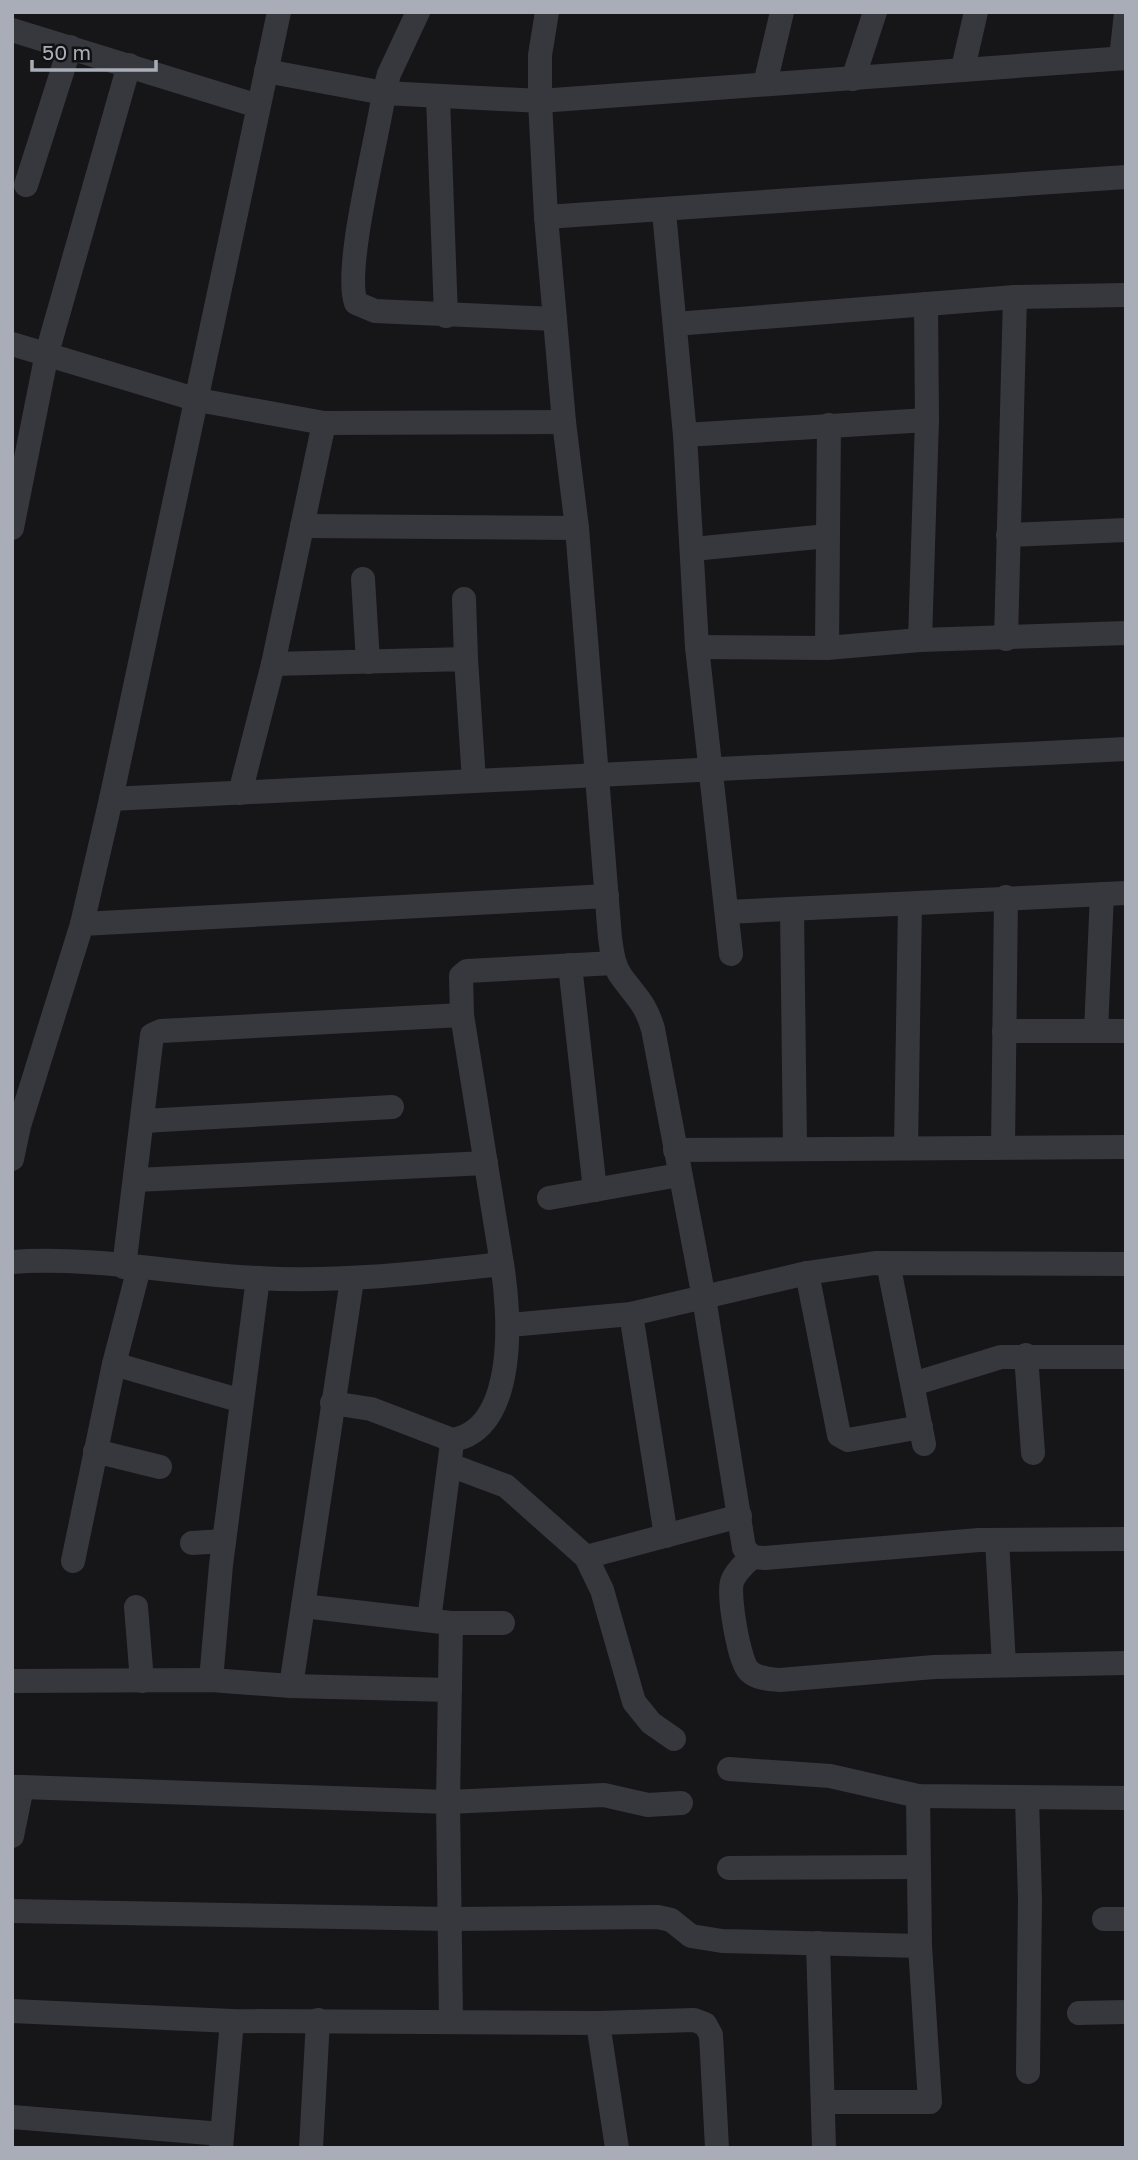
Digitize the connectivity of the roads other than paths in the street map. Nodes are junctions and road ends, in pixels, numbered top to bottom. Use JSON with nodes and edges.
{"nodes":[{"id":1,"x":279,"y":12,"type":"edge"},
{"id":2,"x":418,"y":12,"type":"edge"},
{"id":3,"x":547,"y":12,"type":"edge"},
{"id":4,"x":782,"y":12,"type":"edge"},
{"id":5,"x":875,"y":12,"type":"edge"},
{"id":6,"x":976,"y":12,"type":"edge"},
{"id":7,"x":1126,"y":13,"type":"edge"},
{"id":8,"x":12,"y":30,"type":"edge"},
{"id":9,"x":70,"y":47,"type":"junction"},
{"id":10,"x":1123,"y":58,"type":"edge"},
{"id":11,"x":129,"y":65,"type":"junction"},
{"id":12,"x":963,"y":68,"type":"junction"},
{"id":13,"x":266,"y":71,"type":"junction"},
{"id":14,"x":853,"y":79,"type":"junction"},
{"id":15,"x":765,"y":84,"type":"junction"},
{"id":16,"x":384,"y":93,"type":"junction"},
{"id":17,"x":438,"y":97,"type":"junction"},
{"id":18,"x":540,"y":101,"type":"junction"},
{"id":19,"x":258,"y":106,"type":"junction"},
{"id":20,"x":1126,"y":177,"type":"edge"},
{"id":21,"x":26,"y":185,"type":"dead end"},
{"id":22,"x":664,"y":212,"type":"junction"},
{"id":23,"x":546,"y":218,"type":"junction"},
{"id":24,"x":1126,"y":295,"type":"edge"},
{"id":25,"x":1014,"y":297,"type":"junction"},
{"id":26,"x":926,"y":304,"type":"junction"},
{"id":27,"x":446,"y":316,"type":"junction"},
{"id":28,"x":555,"y":319,"type":"junction"},
{"id":29,"x":675,"y":324,"type":"junction"},
{"id":30,"x":12,"y":344,"type":"edge"},
{"id":31,"x":47,"y":353,"type":"junction"},
{"id":32,"x":198,"y":400,"type":"junction"},
{"id":33,"x":927,"y":420,"type":"junction"},
{"id":34,"x":564,"y":422,"type":"junction"},
{"id":35,"x":324,"y":423,"type":"junction"},
{"id":36,"x":829,"y":425,"type":"junction"},
{"id":37,"x":685,"y":435,"type":"junction"},
{"id":38,"x":19,"y":469,"type":"edge"},
{"id":39,"x":302,"y":526,"type":"junction"},
{"id":40,"x":12,"y":528,"type":"edge"},
{"id":41,"x":577,"y":528,"type":"junction"},
{"id":42,"x":1126,"y":530,"type":"edge"},
{"id":43,"x":1009,"y":535,"type":"junction"},
{"id":44,"x":828,"y":536,"type":"junction"},
{"id":45,"x":693,"y":549,"type":"junction"},
{"id":46,"x":363,"y":579,"type":"dead end"},
{"id":47,"x":464,"y":599,"type":"dead end"},
{"id":48,"x":1126,"y":633,"type":"edge"},
{"id":49,"x":1006,"y":639,"type":"junction"},
{"id":50,"x":920,"y":640,"type":"junction"},
{"id":51,"x":697,"y":647,"type":"junction"},
{"id":52,"x":827,"y":648,"type":"junction"},
{"id":53,"x":466,"y":659,"type":"junction"},
{"id":54,"x":368,"y":662,"type":"junction"},
{"id":55,"x":272,"y":664,"type":"junction"},
{"id":56,"x":1126,"y":749,"type":"edge"},
{"id":57,"x":712,"y":767,"type":"junction"},
{"id":58,"x":595,"y":773,"type":"junction"},
{"id":59,"x":474,"y":781,"type":"junction"},
{"id":60,"x":240,"y":793,"type":"junction"},
{"id":61,"x":111,"y":799,"type":"junction"},
{"id":62,"x":1114,"y":893,"type":"edge"},
{"id":63,"x":607,"y":896,"type":"junction"},
{"id":64,"x":1006,"y":897,"type":"junction"},
{"id":65,"x":910,"y":904,"type":"junction"},
{"id":66,"x":792,"y":909,"type":"junction"},
{"id":67,"x":727,"y":912,"type":"junction"},
{"id":68,"x":82,"y":924,"type":"junction"},
{"id":69,"x":732,"y":954,"type":"dead end"},
{"id":70,"x":614,"y":963,"type":"junction"},
{"id":71,"x":570,"y":965,"type":"junction"},
{"id":72,"x":461,"y":1015,"type":"junction"},
{"id":73,"x":1004,"y":1031,"type":"junction"},
{"id":74,"x":1096,"y":1031,"type":"junction"},
{"id":75,"x":1126,"y":1031,"type":"edge"},
{"id":76,"x":392,"y":1107,"type":"dead end"},
{"id":77,"x":143,"y":1121,"type":"junction"},
{"id":78,"x":16,"y":1125,"type":"edge"},
{"id":79,"x":1003,"y":1147,"type":"junction"},
{"id":80,"x":1126,"y":1147,"type":"edge"},
{"id":81,"x":906,"y":1148,"type":"junction"},
{"id":82,"x":795,"y":1149,"type":"junction"},
{"id":83,"x":675,"y":1150,"type":"junction"},
{"id":84,"x":12,"y":1159,"type":"edge"},
{"id":85,"x":486,"y":1163,"type":"junction"},
{"id":86,"x":679,"y":1175,"type":"junction"},
{"id":87,"x":136,"y":1180,"type":"junction"},
{"id":88,"x":595,"y":1190,"type":"junction"},
{"id":89,"x":549,"y":1198,"type":"dead end"},
{"id":90,"x":12,"y":1262,"type":"edge"},
{"id":91,"x":888,"y":1263,"type":"junction"},
{"id":92,"x":502,"y":1264,"type":"junction"},
{"id":93,"x":1126,"y":1264,"type":"edge"},
{"id":94,"x":132,"y":1268,"type":"junction"},
{"id":95,"x":807,"y":1273,"type":"junction"},
{"id":96,"x":258,"y":1278,"type":"junction"},
{"id":97,"x":352,"y":1280,"type":"junction"},
{"id":98,"x":704,"y":1298,"type":"junction"},
{"id":99,"x":631,"y":1314,"type":"junction"},
{"id":100,"x":510,"y":1325,"type":"junction"},
{"id":101,"x":1026,"y":1355,"type":"junction"},
{"id":102,"x":1126,"y":1357,"type":"edge"},
{"id":103,"x":114,"y":1364,"type":"junction"},
{"id":104,"x":913,"y":1384,"type":"junction"},
{"id":105,"x":242,"y":1401,"type":"junction"},
{"id":106,"x":332,"y":1403,"type":"junction"},
{"id":107,"x":452,"y":1440,"type":"junction"},
{"id":108,"x":95,"y":1451,"type":"junction"},
{"id":109,"x":1033,"y":1453,"type":"dead end"},
{"id":110,"x":450,"y":1465,"type":"junction"},
{"id":111,"x":160,"y":1467,"type":"dead end"},
{"id":112,"x":740,"y":1516,"type":"junction"},
{"id":113,"x":666,"y":1536,"type":"junction"},
{"id":114,"x":1126,"y":1539,"type":"edge"},
{"id":115,"x":997,"y":1540,"type":"junction"},
{"id":116,"x":224,"y":1541,"type":"junction"},
{"id":117,"x":192,"y":1543,"type":"dead end"},
{"id":118,"x":752,"y":1557,"type":"junction"},
{"id":119,"x":586,"y":1558,"type":"junction"},
{"id":120,"x":73,"y":1561,"type":"dead end"},
{"id":121,"x":303,"y":1606,"type":"junction"},
{"id":122,"x":136,"y":1607,"type":"dead end"},
{"id":123,"x":440,"y":1621,"type":"junction"},
{"id":124,"x":503,"y":1623,"type":"dead end"},
{"id":125,"x":1126,"y":1663,"type":"edge"},
{"id":126,"x":1004,"y":1665,"type":"junction"},
{"id":127,"x":211,"y":1680,"type":"junction"},
{"id":128,"x":12,"y":1681,"type":"edge"},
{"id":129,"x":142,"y":1681,"type":"junction"},
{"id":130,"x":292,"y":1686,"type":"junction"},
{"id":131,"x":450,"y":1690,"type":"junction"},
{"id":132,"x":674,"y":1739,"type":"dead end"},
{"id":133,"x":729,"y":1769,"type":"dead end"},
{"id":134,"x":17,"y":1787,"type":"edge"},
{"id":135,"x":918,"y":1796,"type":"junction"},
{"id":136,"x":1027,"y":1798,"type":"junction"},
{"id":137,"x":1126,"y":1798,"type":"edge"},
{"id":138,"x":448,"y":1802,"type":"junction"},
{"id":139,"x":681,"y":1802,"type":"dead end"},
{"id":140,"x":12,"y":1836,"type":"edge"},
{"id":141,"x":918,"y":1867,"type":"junction"},
{"id":142,"x":729,"y":1868,"type":"dead end"},
{"id":143,"x":12,"y":1911,"type":"edge"},
{"id":144,"x":450,"y":1919,"type":"junction"},
{"id":145,"x":818,"y":1943,"type":"junction"},
{"id":146,"x":920,"y":1946,"type":"junction"},
{"id":147,"x":12,"y":2011,"type":"edge"},
{"id":148,"x":1126,"y":2012,"type":"edge"},
{"id":149,"x":1079,"y":2013,"type":"dead end"},
{"id":150,"x":318,"y":2020,"type":"junction"},
{"id":151,"x":232,"y":2021,"type":"junction"},
{"id":152,"x":451,"y":2021,"type":"junction"},
{"id":153,"x":598,"y":2023,"type":"junction"},
{"id":154,"x":1028,"y":2072,"type":"dead end"},
{"id":155,"x":823,"y":2102,"type":"junction"},
{"id":156,"x":12,"y":2117,"type":"edge"},
{"id":157,"x":222,"y":2141,"type":"edge"},
{"id":158,"x":316,"y":2147,"type":"edge"},
{"id":159,"x":617,"y":2148,"type":"edge"},
{"id":160,"x":717,"y":2148,"type":"edge"},
{"id":161,"x":824,"y":2148,"type":"edge"}],
"edges":[{"from":1,"to":13,"type":"street"},
{"from":2,"to":16,"type":"street"},
{"from":3,"to":18,"type":"street"},
{"from":4,"to":15,"type":"street"},
{"from":5,"to":14,"type":"street"},
{"from":6,"to":12,"type":"street"},
{"from":7,"to":10,"type":"street"},
{"from":8,"to":9,"type":"street"},
{"from":9,"to":11,"type":"street"},
{"from":9,"to":21,"type":"street"},
{"from":10,"to":12,"type":"street"},
{"from":11,"to":19,"type":"street"},
{"from":11,"to":31,"type":"street"},
{"from":12,"to":14,"type":"street"},
{"from":13,"to":16,"type":"street"},
{"from":13,"to":19,"type":"street"},
{"from":14,"to":15,"type":"street"},
{"from":15,"to":18,"type":"street"},
{"from":16,"to":17,"type":"street"},
{"from":16,"to":27,"type":"street"},
{"from":17,"to":18,"type":"street"},
{"from":17,"to":27,"type":"street"},
{"from":18,"to":23,"type":"street"},
{"from":19,"to":32,"type":"street"},
{"from":20,"to":22,"type":"street"},
{"from":22,"to":23,"type":"street"},
{"from":22,"to":29,"type":"street"},
{"from":23,"to":28,"type":"street"},
{"from":24,"to":25,"type":"street"},
{"from":25,"to":26,"type":"street"},
{"from":25,"to":43,"type":"street"},
{"from":26,"to":29,"type":"street"},
{"from":26,"to":33,"type":"street"},
{"from":27,"to":28,"type":"street"},
{"from":28,"to":34,"type":"street"},
{"from":29,"to":37,"type":"street"},
{"from":30,"to":31,"type":"street"},
{"from":31,"to":32,"type":"street"},
{"from":31,"to":38,"type":"street"},
{"from":32,"to":35,"type":"street"},
{"from":32,"to":61,"type":"street"},
{"from":33,"to":36,"type":"street"},
{"from":33,"to":50,"type":"street"},
{"from":34,"to":35,"type":"street"},
{"from":34,"to":41,"type":"street"},
{"from":35,"to":39,"type":"street"},
{"from":36,"to":37,"type":"street"},
{"from":36,"to":44,"type":"street"},
{"from":37,"to":45,"type":"street"},
{"from":38,"to":40,"type":"street"},
{"from":39,"to":41,"type":"street"},
{"from":39,"to":55,"type":"street"},
{"from":41,"to":58,"type":"street"},
{"from":42,"to":43,"type":"street"},
{"from":43,"to":49,"type":"street"},
{"from":44,"to":45,"type":"street"},
{"from":44,"to":52,"type":"street"},
{"from":45,"to":51,"type":"street"},
{"from":46,"to":54,"type":"street"},
{"from":47,"to":53,"type":"street"},
{"from":48,"to":49,"type":"street"},
{"from":49,"to":50,"type":"street"},
{"from":50,"to":52,"type":"street"},
{"from":51,"to":52,"type":"street"},
{"from":51,"to":57,"type":"street"},
{"from":53,"to":54,"type":"street"},
{"from":53,"to":59,"type":"street"},
{"from":54,"to":55,"type":"street"},
{"from":55,"to":60,"type":"street"},
{"from":56,"to":57,"type":"street"},
{"from":57,"to":58,"type":"street"},
{"from":57,"to":67,"type":"street"},
{"from":58,"to":59,"type":"street"},
{"from":58,"to":63,"type":"street"},
{"from":59,"to":60,"type":"street"},
{"from":60,"to":61,"type":"street"},
{"from":61,"to":68,"type":"street"},
{"from":62,"to":64,"type":"street"},
{"from":62,"to":74,"type":"street"},
{"from":63,"to":68,"type":"street"},
{"from":63,"to":70,"type":"street"},
{"from":64,"to":65,"type":"street"},
{"from":64,"to":73,"type":"street"},
{"from":65,"to":66,"type":"street"},
{"from":65,"to":81,"type":"street"},
{"from":66,"to":67,"type":"street"},
{"from":66,"to":82,"type":"street"},
{"from":67,"to":69,"type":"street"},
{"from":68,"to":78,"type":"street"},
{"from":70,"to":71,"type":"street"},
{"from":70,"to":83,"type":"street"},
{"from":71,"to":72,"type":"street"},
{"from":71,"to":88,"type":"street"},
{"from":72,"to":77,"type":"street"},
{"from":72,"to":85,"type":"street"},
{"from":73,"to":74,"type":"street"},
{"from":73,"to":79,"type":"street"},
{"from":74,"to":75,"type":"street"},
{"from":76,"to":77,"type":"street"},
{"from":77,"to":87,"type":"street"},
{"from":78,"to":84,"type":"street"},
{"from":79,"to":80,"type":"street"},
{"from":79,"to":81,"type":"street"},
{"from":81,"to":82,"type":"street"},
{"from":82,"to":83,"type":"street"},
{"from":83,"to":86,"type":"street"},
{"from":85,"to":87,"type":"street"},
{"from":85,"to":92,"type":"street"},
{"from":86,"to":88,"type":"street"},
{"from":86,"to":98,"type":"street"},
{"from":87,"to":94,"type":"street"},
{"from":88,"to":89,"type":"street"},
{"from":90,"to":94,"type":"street"},
{"from":91,"to":93,"type":"street"},
{"from":91,"to":95,"type":"street"},
{"from":91,"to":104,"type":"street"},
{"from":92,"to":97,"type":"street"},
{"from":92,"to":100,"type":"street"},
{"from":94,"to":96,"type":"street"},
{"from":94,"to":103,"type":"street"},
{"from":95,"to":98,"type":"street"},
{"from":95,"to":104,"type":"street"},
{"from":96,"to":97,"type":"street"},
{"from":96,"to":105,"type":"street"},
{"from":97,"to":106,"type":"street"},
{"from":98,"to":99,"type":"street"},
{"from":98,"to":112,"type":"street"},
{"from":99,"to":100,"type":"street"},
{"from":99,"to":113,"type":"street"},
{"from":100,"to":107,"type":"street"},
{"from":101,"to":102,"type":"street"},
{"from":101,"to":104,"type":"street"},
{"from":101,"to":109,"type":"street"},
{"from":103,"to":105,"type":"street"},
{"from":103,"to":108,"type":"street"},
{"from":105,"to":116,"type":"street"},
{"from":106,"to":107,"type":"street"},
{"from":106,"to":121,"type":"street"},
{"from":107,"to":110,"type":"street"},
{"from":108,"to":111,"type":"street"},
{"from":108,"to":120,"type":"street"},
{"from":110,"to":119,"type":"street"},
{"from":110,"to":123,"type":"street"},
{"from":112,"to":113,"type":"street"},
{"from":112,"to":118,"type":"street"},
{"from":113,"to":119,"type":"street"},
{"from":114,"to":115,"type":"street"},
{"from":115,"to":118,"type":"street"},
{"from":115,"to":126,"type":"street"},
{"from":116,"to":117,"type":"street"},
{"from":116,"to":127,"type":"street"},
{"from":118,"to":126,"type":"street"},
{"from":119,"to":132,"type":"street"},
{"from":121,"to":123,"type":"street"},
{"from":121,"to":130,"type":"street"},
{"from":122,"to":129,"type":"street"},
{"from":123,"to":124,"type":"street"},
{"from":123,"to":131,"type":"street"},
{"from":125,"to":126,"type":"street"},
{"from":127,"to":129,"type":"street"},
{"from":127,"to":130,"type":"street"},
{"from":128,"to":129,"type":"street"},
{"from":130,"to":131,"type":"street"},
{"from":131,"to":138,"type":"street"},
{"from":133,"to":135,"type":"street"},
{"from":134,"to":138,"type":"street"},
{"from":134,"to":140,"type":"street"},
{"from":135,"to":136,"type":"street"},
{"from":135,"to":141,"type":"street"},
{"from":136,"to":137,"type":"street"},
{"from":136,"to":154,"type":"street"},
{"from":138,"to":139,"type":"street"},
{"from":138,"to":144,"type":"street"},
{"from":141,"to":142,"type":"street"},
{"from":141,"to":146,"type":"street"},
{"from":143,"to":144,"type":"street"},
{"from":144,"to":145,"type":"street"},
{"from":144,"to":152,"type":"street"},
{"from":145,"to":146,"type":"street"},
{"from":145,"to":155,"type":"street"},
{"from":146,"to":155,"type":"street"},
{"from":147,"to":151,"type":"street"},
{"from":148,"to":149,"type":"street"},
{"from":150,"to":151,"type":"street"},
{"from":150,"to":152,"type":"street"},
{"from":150,"to":158,"type":"street"},
{"from":151,"to":157,"type":"street"},
{"from":152,"to":153,"type":"street"},
{"from":153,"to":159,"type":"street"},
{"from":153,"to":160,"type":"street"},
{"from":155,"to":161,"type":"street"},
{"from":156,"to":157,"type":"street"}]}
